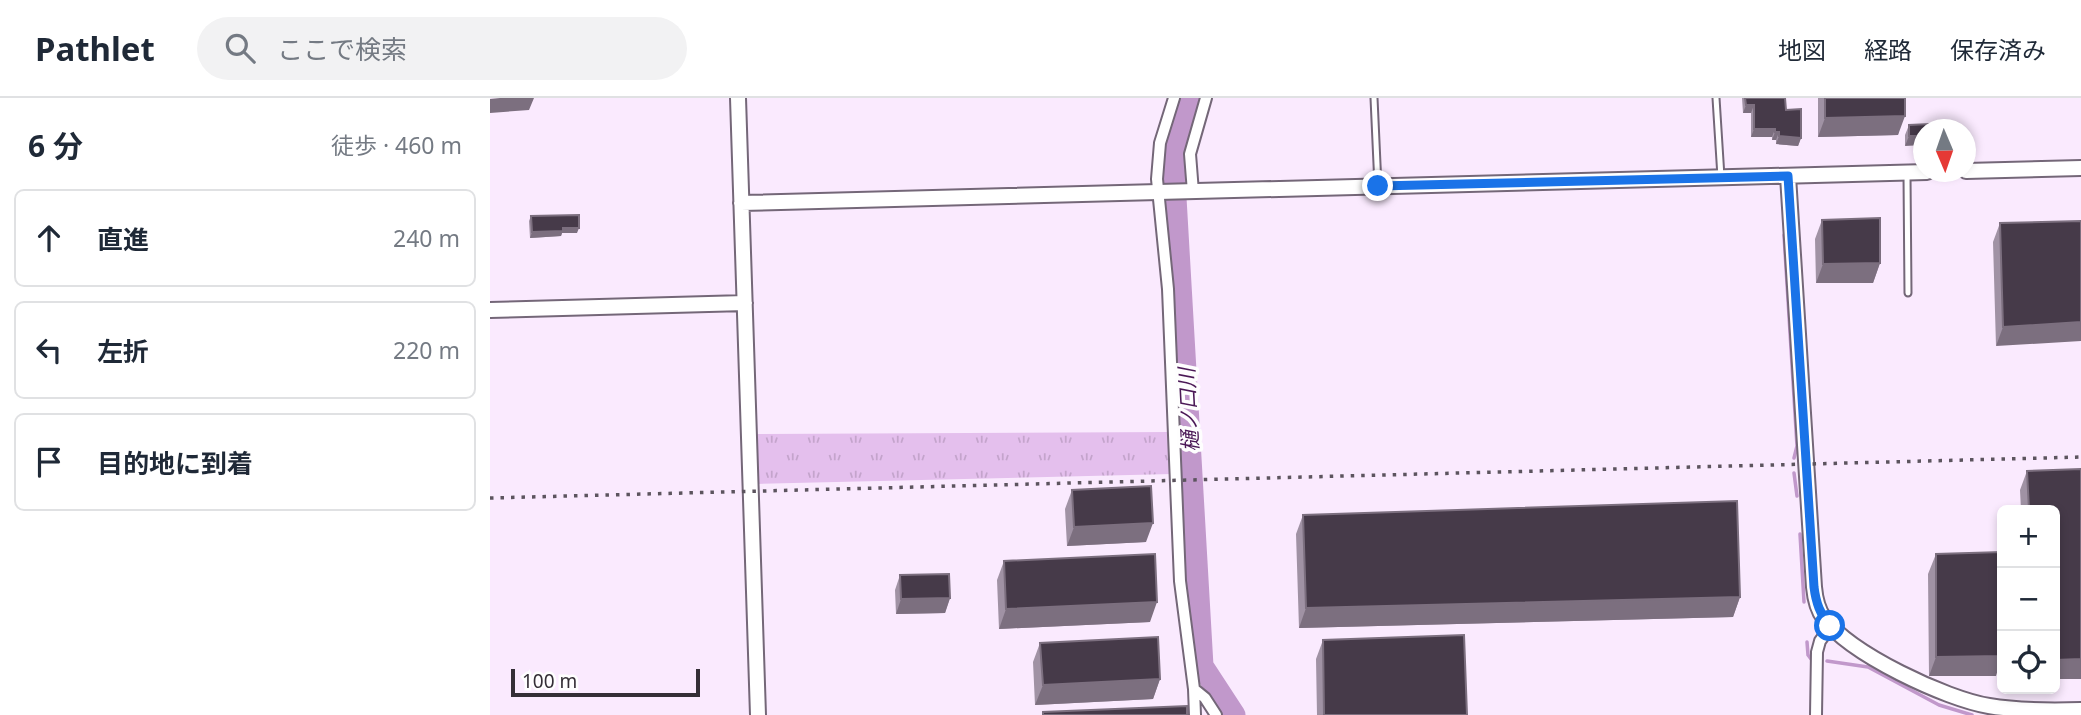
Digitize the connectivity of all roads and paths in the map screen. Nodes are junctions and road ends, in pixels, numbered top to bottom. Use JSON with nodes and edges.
{"nodes":[{"id":1,"x":738,"y":98,"type":"edge"},
{"id":2,"x":1174,"y":98,"type":"edge"},
{"id":3,"x":1206,"y":98,"type":"edge"},
{"id":4,"x":1374,"y":98,"type":"edge"},
{"id":5,"x":1716,"y":98,"type":"edge"},
{"id":6,"x":2081,"y":168,"type":"edge"},
{"id":7,"x":1976,"y":171,"type":"edge"},
{"id":8,"x":1907,"y":172,"type":"junction"},
{"id":9,"x":1913,"y":172,"type":"edge"},
{"id":10,"x":1788,"y":176,"type":"junction"},
{"id":11,"x":1720,"y":177,"type":"junction"},
{"id":12,"x":1378,"y":186,"type":"junction"},
{"id":13,"x":1189,"y":192,"type":"junction"},
{"id":14,"x":1162,"y":193,"type":"junction"},
{"id":15,"x":741,"y":203,"type":"junction"},
{"id":16,"x":1908,"y":293,"type":"dead end"},
{"id":17,"x":745,"y":303,"type":"junction"},
{"id":18,"x":490,"y":310,"type":"edge"},
{"id":19,"x":1830,"y":626,"type":"junction"},
{"id":20,"x":1194,"y":689,"type":"junction"},
{"id":21,"x":2081,"y":710,"type":"edge"},
{"id":22,"x":758,"y":715,"type":"edge"},
{"id":23,"x":1195,"y":715,"type":"edge"},
{"id":24,"x":1216,"y":715,"type":"edge"},
{"id":25,"x":1816,"y":715,"type":"edge"}],
"edges":[{"from":1,"to":15,"type":"street"},
{"from":2,"to":14,"type":"street"},
{"from":3,"to":13,"type":"street"},
{"from":4,"to":12,"type":"lane"},
{"from":5,"to":11,"type":"lane"},
{"from":6,"to":7,"type":"street"},
{"from":8,"to":9,"type":"street"},
{"from":8,"to":10,"type":"street"},
{"from":8,"to":16,"type":"lane"},
{"from":10,"to":11,"type":"street"},
{"from":10,"to":19,"type":"street"},
{"from":11,"to":12,"type":"street"},
{"from":12,"to":13,"type":"street"},
{"from":13,"to":14,"type":"street"},
{"from":14,"to":15,"type":"street"},
{"from":14,"to":20,"type":"street"},
{"from":15,"to":17,"type":"street"},
{"from":17,"to":18,"type":"street"},
{"from":17,"to":22,"type":"street"},
{"from":19,"to":21,"type":"street"},
{"from":19,"to":25,"type":"street"},
{"from":20,"to":23,"type":"street"},
{"from":20,"to":24,"type":"street"}]}
